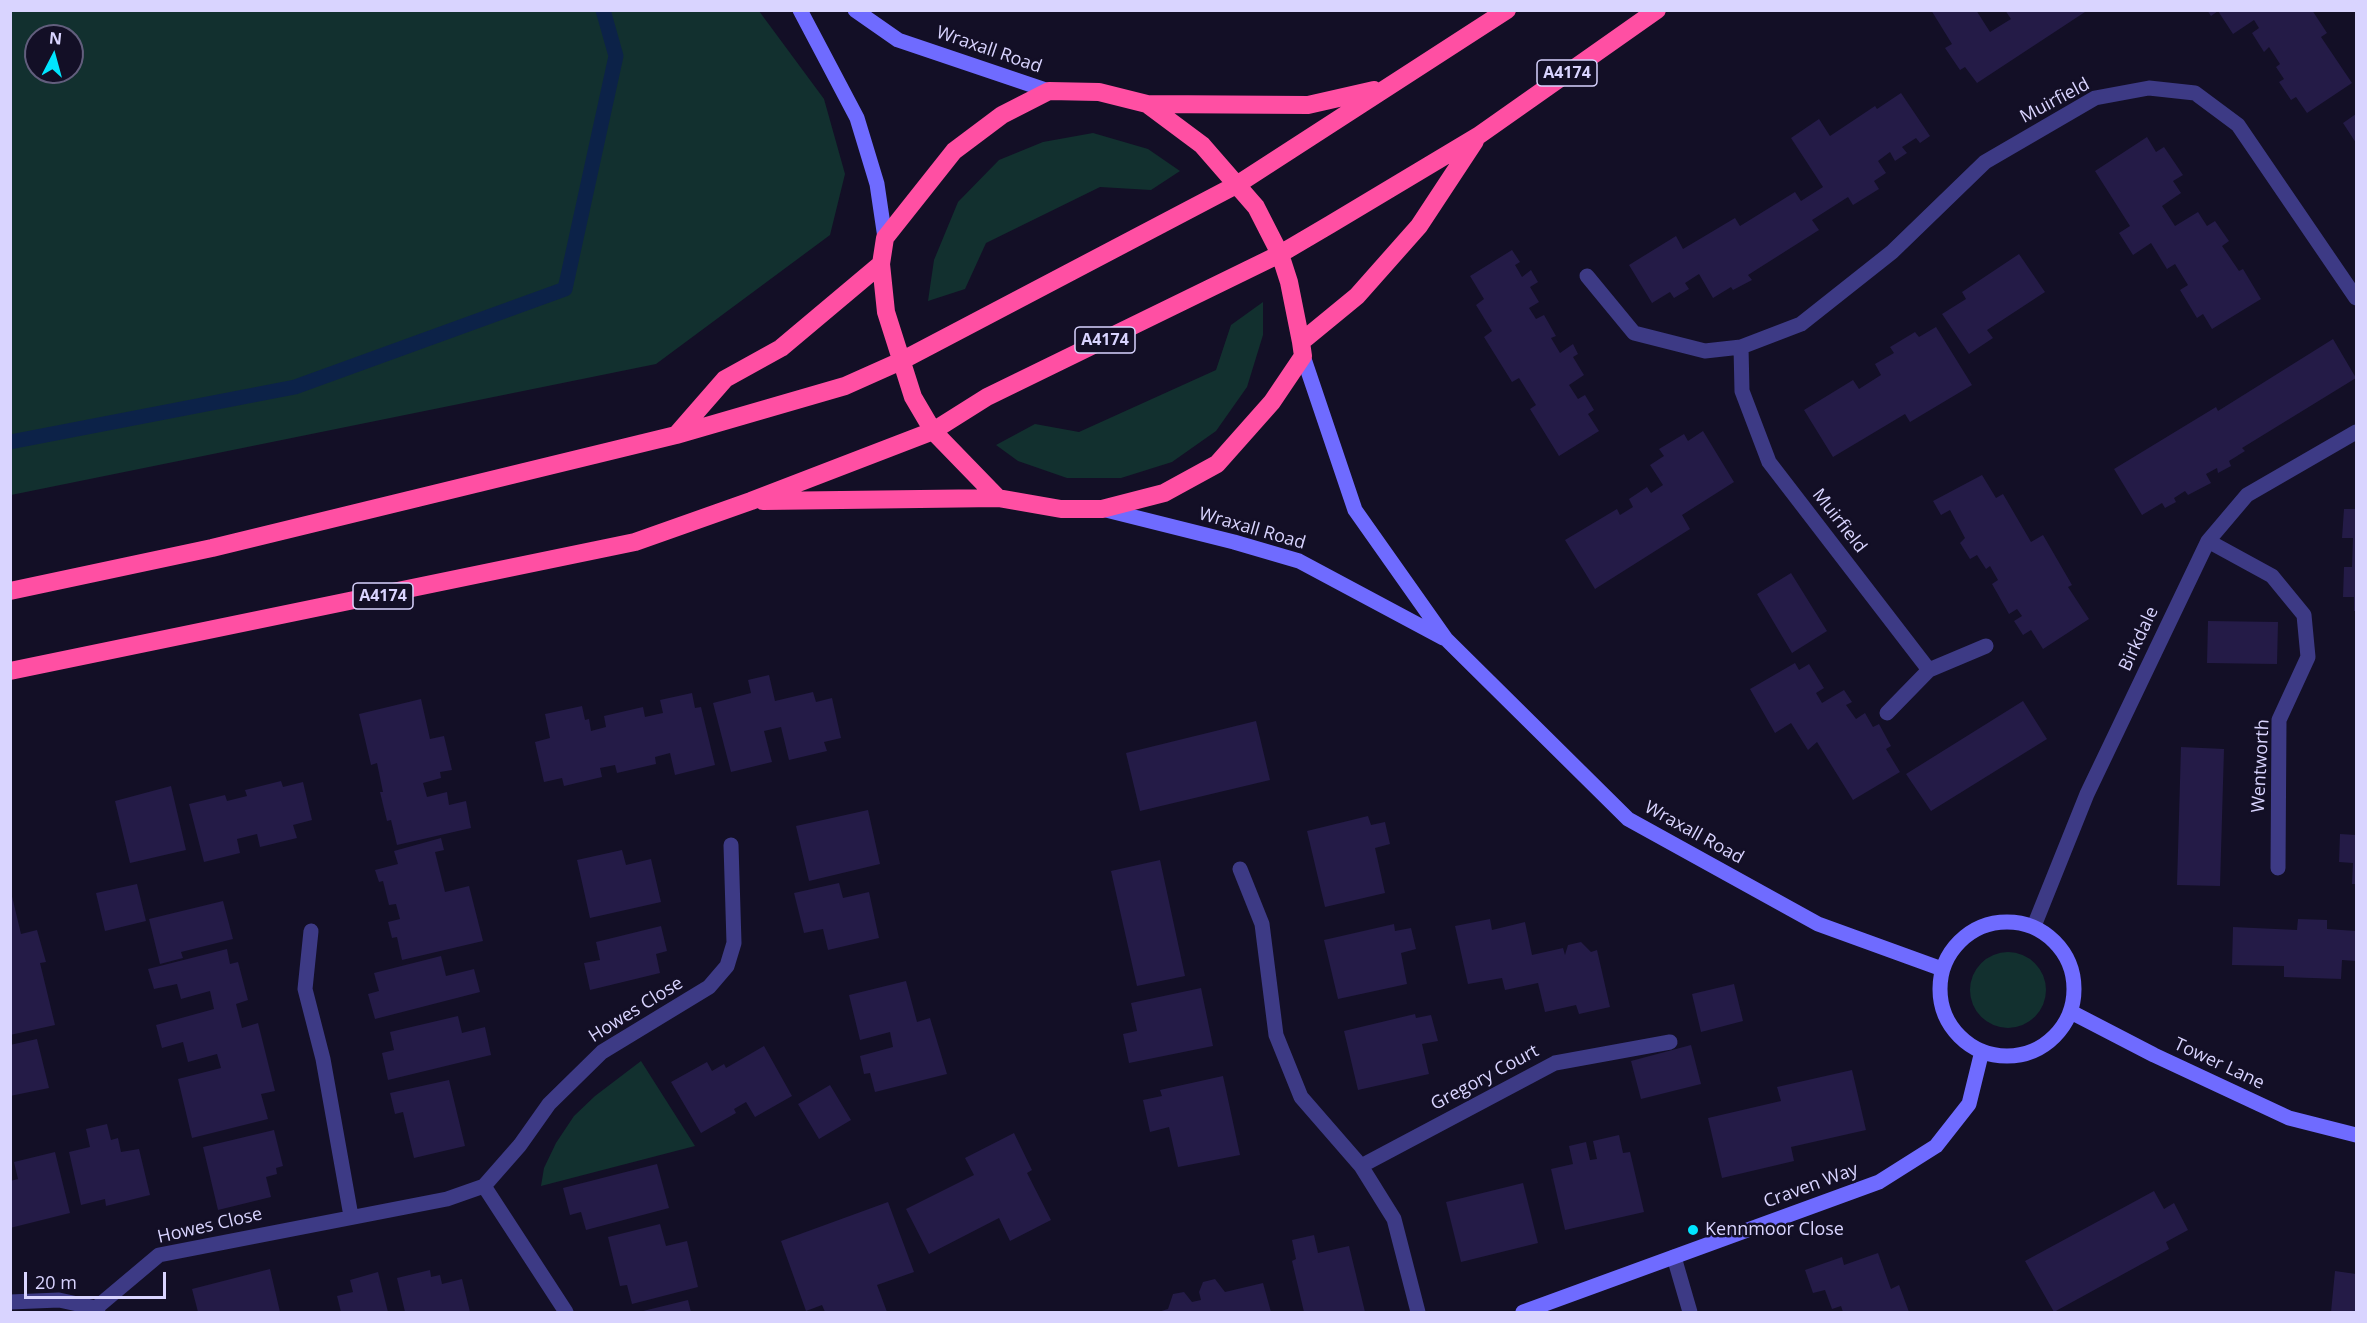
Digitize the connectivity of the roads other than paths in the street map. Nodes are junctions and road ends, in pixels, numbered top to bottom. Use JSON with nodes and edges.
{"nodes":[{"id":1,"x":800,"y":10,"type":"edge"},
{"id":2,"x":855,"y":10,"type":"edge"},
{"id":3,"x":1507,"y":10,"type":"edge"},
{"id":4,"x":1657,"y":10,"type":"edge"},
{"id":5,"x":1388,"y":87,"type":"junction"},
{"id":6,"x":1049,"y":91,"type":"junction"},
{"id":7,"x":1148,"y":104,"type":"junction"},
{"id":8,"x":1478,"y":136,"type":"junction"},
{"id":9,"x":1238,"y":184,"type":"junction"},
{"id":10,"x":885,"y":238,"type":"junction"},
{"id":11,"x":1280,"y":254,"type":"junction"},
{"id":12,"x":881,"y":264,"type":"junction"},
{"id":13,"x":1587,"y":276,"type":"dead end"},
{"id":14,"x":2356,"y":298,"type":"edge"},
{"id":15,"x":1741,"y":347,"type":"junction"},
{"id":16,"x":1302,"y":349,"type":"junction"},
{"id":17,"x":901,"y":361,"type":"junction"},
{"id":18,"x":933,"y":431,"type":"junction"},
{"id":19,"x":2356,"y":432,"type":"edge"},
{"id":20,"x":676,"y":435,"type":"junction"},
{"id":21,"x":998,"y":498,"type":"junction"},
{"id":22,"x":751,"y":501,"type":"junction"},
{"id":23,"x":1102,"y":509,"type":"junction"},
{"id":24,"x":2208,"y":541,"type":"junction"},
{"id":25,"x":10,"y":591,"type":"edge"},
{"id":26,"x":1446,"y":639,"type":"junction"},
{"id":27,"x":1986,"y":646,"type":"dead end"},
{"id":28,"x":1929,"y":670,"type":"junction"},
{"id":29,"x":10,"y":671,"type":"edge"},
{"id":30,"x":1887,"y":713,"type":"dead end"},
{"id":31,"x":731,"y":845,"type":"dead end"},
{"id":32,"x":1240,"y":868,"type":"dead end"},
{"id":33,"x":2278,"y":868,"type":"dead end"},
{"id":34,"x":2034,"y":926,"type":"junction"},
{"id":35,"x":311,"y":931,"type":"dead end"},
{"id":36,"x":1942,"y":969,"type":"junction"},
{"id":37,"x":2071,"y":1012,"type":"junction"},
{"id":38,"x":1670,"y":1042,"type":"dead end"},
{"id":39,"x":1982,"y":1051,"type":"junction"},
{"id":40,"x":2356,"y":1134,"type":"edge"},
{"id":41,"x":1361,"y":1166,"type":"junction"},
{"id":42,"x":484,"y":1186,"type":"junction"},
{"id":43,"x":351,"y":1216,"type":"junction"},
{"id":44,"x":1674,"y":1257,"type":"junction"},
{"id":45,"x":10,"y":1302,"type":"edge"},
{"id":46,"x":97,"y":1310,"type":"edge"},
{"id":47,"x":566,"y":1312,"type":"edge"},
{"id":48,"x":1418,"y":1312,"type":"edge"},
{"id":49,"x":1523,"y":1312,"type":"edge"},
{"id":50,"x":1690,"y":1312,"type":"edge"}],
"edges":[{"from":1,"to":10,"type":"street"},
{"from":2,"to":6,"type":"street","name":"Wraxall Road"},
{"from":3,"to":5,"type":"highway"},
{"from":4,"to":8,"type":"highway","number":"A4174"},
{"from":5,"to":7,"type":"highway"},
{"from":5,"to":9,"type":"highway"},
{"from":6,"to":7,"type":"highway"},
{"from":6,"to":10,"type":"highway"},
{"from":7,"to":9,"type":"highway"},
{"from":8,"to":11,"type":"highway","number":"A4174"},
{"from":8,"to":16,"type":"highway","number":"A4174"},
{"from":9,"to":11,"type":"highway"},
{"from":9,"to":17,"type":"highway"},
{"from":10,"to":12,"type":"highway"},
{"from":11,"to":16,"type":"highway"},
{"from":11,"to":18,"type":"highway","number":"A4174"},
{"from":12,"to":17,"type":"highway"},
{"from":12,"to":20,"type":"highway"},
{"from":13,"to":15,"type":"street","name":"Muirfield"},
{"from":14,"to":15,"type":"street","name":"Muirfield"},
{"from":15,"to":28,"type":"street","name":"Muirfield"},
{"from":16,"to":23,"type":"highway"},
{"from":16,"to":26,"type":"street","name":"Wraxall Road"},
{"from":17,"to":18,"type":"highway"},
{"from":17,"to":20,"type":"highway"},
{"from":18,"to":21,"type":"highway"},
{"from":18,"to":22,"type":"highway","number":"A4174"},
{"from":19,"to":24,"type":"street","name":"Birkdale"},
{"from":20,"to":25,"type":"highway"},
{"from":21,"to":22,"type":"highway","number":"A4174"},
{"from":21,"to":23,"type":"highway"},
{"from":22,"to":29,"type":"highway","number":"A4174"},
{"from":23,"to":26,"type":"street","name":"Wraxall Road"},
{"from":24,"to":33,"type":"street","name":"Wentworth"},
{"from":24,"to":34,"type":"street","name":"Birkdale"},
{"from":26,"to":36,"type":"street","name":"Wraxall Road"},
{"from":27,"to":28,"type":"street"},
{"from":28,"to":30,"type":"street"},
{"from":31,"to":42,"type":"street","name":"Howes Close"},
{"from":32,"to":41,"type":"street"},
{"from":34,"to":36,"type":"street"},
{"from":34,"to":37,"type":"street"},
{"from":35,"to":43,"type":"street"},
{"from":36,"to":39,"type":"street"},
{"from":37,"to":39,"type":"street"},
{"from":37,"to":40,"type":"street","name":"Tower Lane"},
{"from":38,"to":41,"type":"street","name":"Gregory Court"},
{"from":39,"to":44,"type":"street","name":"Craven Way"},
{"from":41,"to":48,"type":"street"},
{"from":42,"to":43,"type":"street","name":"Howes Close"},
{"from":42,"to":47,"type":"street"},
{"from":43,"to":46,"type":"street","name":"Howes Close"},
{"from":44,"to":49,"type":"street","name":"Craven Way"},
{"from":44,"to":50,"type":"street"},
{"from":45,"to":46,"type":"street","name":"Howes Close"}]}
